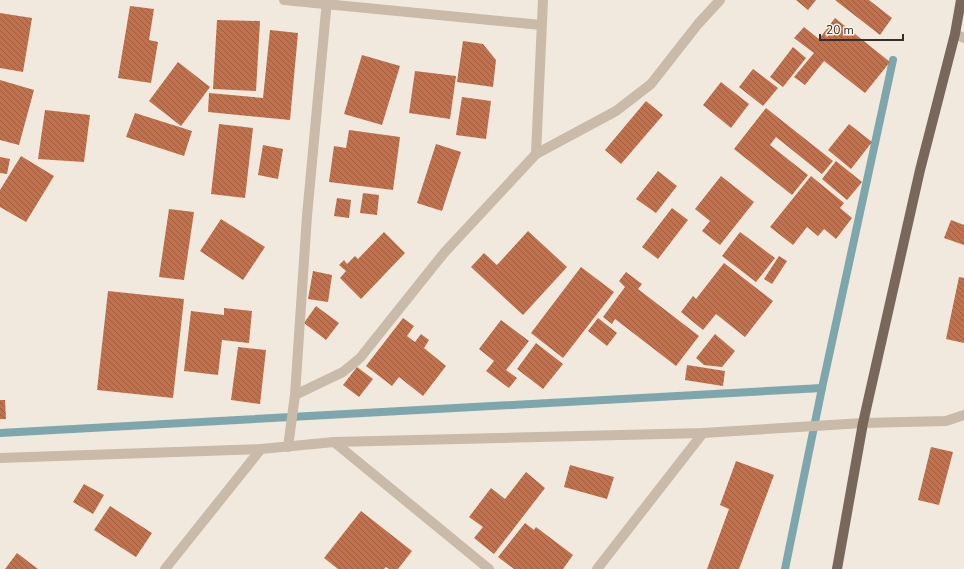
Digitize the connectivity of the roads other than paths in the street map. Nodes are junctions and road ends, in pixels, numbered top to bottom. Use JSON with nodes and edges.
{"nodes":[{"id":1,"x":284,"y":0,"type":"edge"},
{"id":2,"x":543,"y":0,"type":"edge"},
{"id":3,"x":720,"y":0,"type":"edge"},
{"id":4,"x":961,"y":0,"type":"edge"},
{"id":5,"x":327,"y":2,"type":"edge"},
{"id":6,"x":541,"y":25,"type":"junction"},
{"id":7,"x":960,"y":36,"type":"edge"},
{"id":8,"x":536,"y":154,"type":"junction"},
{"id":9,"x":295,"y":395,"type":"junction"},
{"id":10,"x":964,"y":415,"type":"edge"},
{"id":11,"x":863,"y":422,"type":"junction"},
{"id":12,"x":703,"y":433,"type":"junction"},
{"id":13,"x":334,"y":442,"type":"junction"},
{"id":14,"x":288,"y":447,"type":"junction"},
{"id":15,"x":261,"y":449,"type":"junction"},
{"id":16,"x":0,"y":458,"type":"edge"},
{"id":17,"x":165,"y":569,"type":"edge"},
{"id":18,"x":489,"y":569,"type":"edge"},
{"id":19,"x":597,"y":569,"type":"edge"},
{"id":20,"x":837,"y":569,"type":"edge"}],
"edges":[{"from":1,"to":5,"type":"street"},
{"from":2,"to":6,"type":"street"},
{"from":3,"to":8,"type":"street"},
{"from":4,"to":7,"type":"main road"},
{"from":5,"to":6,"type":"street"},
{"from":5,"to":9,"type":"street"},
{"from":6,"to":8,"type":"street"},
{"from":7,"to":11,"type":"main road"},
{"from":8,"to":9,"type":"street"},
{"from":9,"to":14,"type":"street"},
{"from":10,"to":11,"type":"street"},
{"from":11,"to":12,"type":"street"},
{"from":11,"to":20,"type":"main road"},
{"from":12,"to":13,"type":"street"},
{"from":12,"to":19,"type":"street"},
{"from":13,"to":14,"type":"street"},
{"from":13,"to":18,"type":"street"},
{"from":14,"to":15,"type":"street"},
{"from":15,"to":16,"type":"street"},
{"from":15,"to":17,"type":"street"}]}
